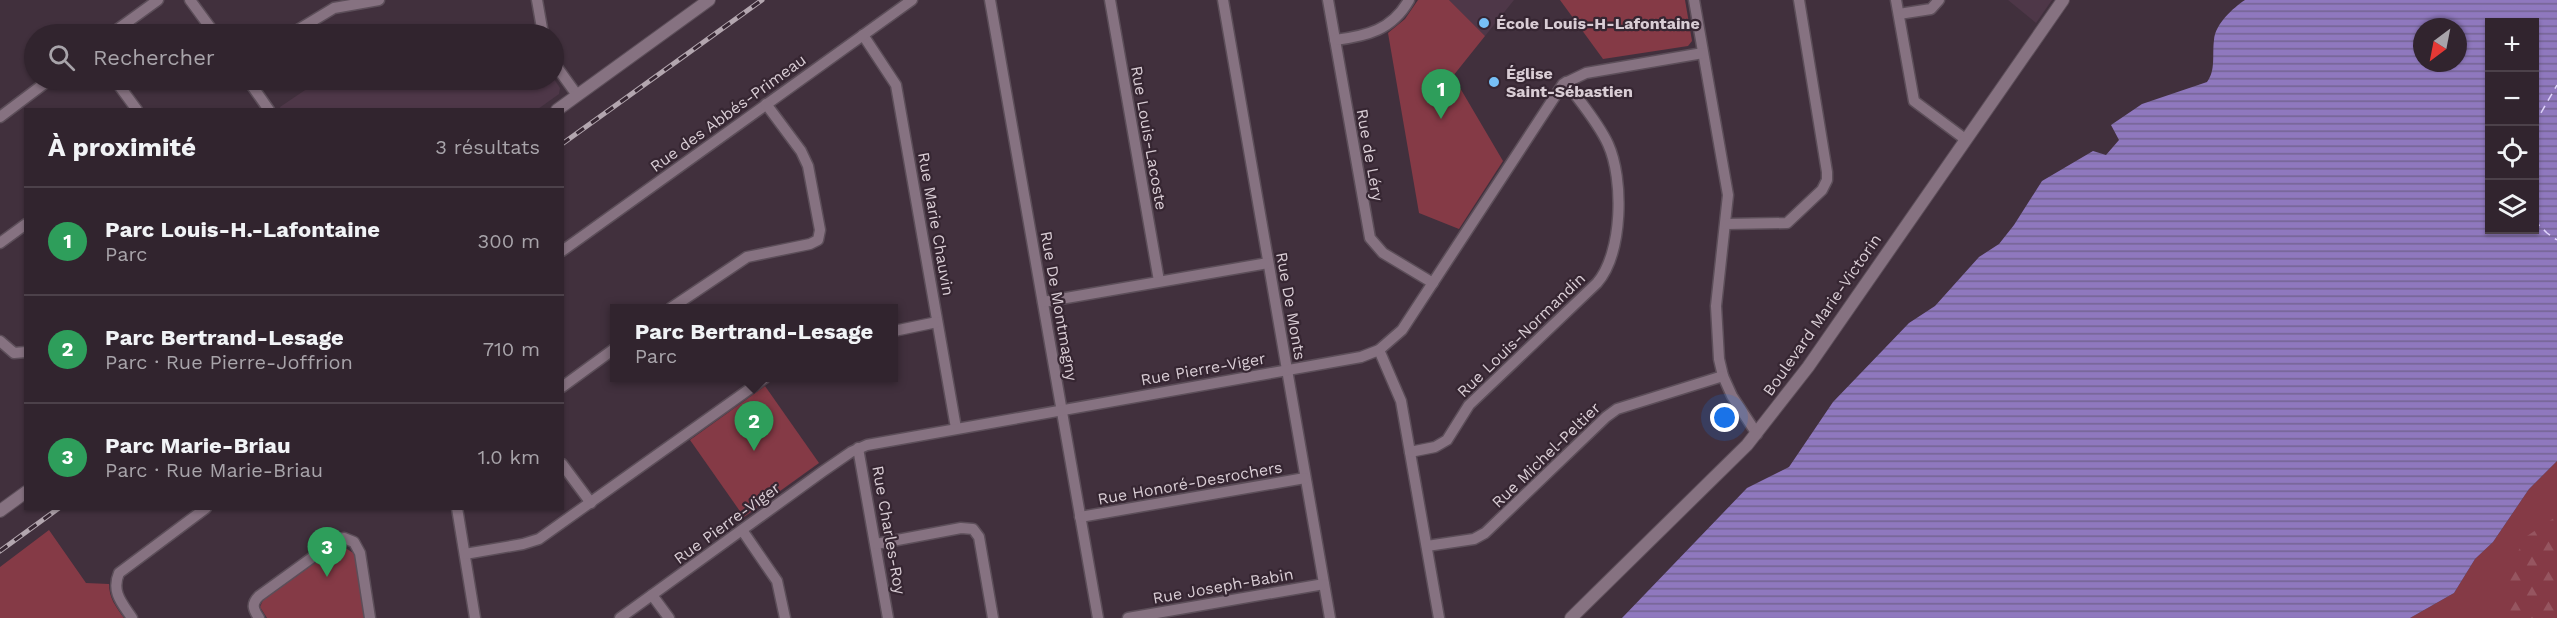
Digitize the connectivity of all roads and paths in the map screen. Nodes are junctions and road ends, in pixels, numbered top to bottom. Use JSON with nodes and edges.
{"nodes":[{"id":1,"x":158,"y":0,"type":"edge"},
{"id":2,"x":190,"y":0,"type":"edge"},
{"id":3,"x":379,"y":0,"type":"edge"},
{"id":4,"x":537,"y":0,"type":"edge"},
{"id":5,"x":709,"y":0,"type":"edge"},
{"id":6,"x":912,"y":0,"type":"edge"},
{"id":7,"x":990,"y":0,"type":"edge"},
{"id":8,"x":1110,"y":0,"type":"edge"},
{"id":9,"x":1222,"y":0,"type":"edge"},
{"id":10,"x":1328,"y":0,"type":"edge"},
{"id":11,"x":1409,"y":0,"type":"edge"},
{"id":12,"x":1694,"y":0,"type":"edge"},
{"id":13,"x":1799,"y":0,"type":"edge"},
{"id":14,"x":1896,"y":0,"type":"edge"},
{"id":15,"x":1939,"y":0,"type":"edge"},
{"id":16,"x":2063,"y":0,"type":"edge"},
{"id":17,"x":1899,"y":14,"type":"junction"},
{"id":18,"x":125,"y":24,"type":"edge"},
{"id":19,"x":208,"y":24,"type":"edge"},
{"id":20,"x":308,"y":24,"type":"edge"},
{"id":21,"x":541,"y":24,"type":"edge"},
{"id":22,"x":863,"y":35,"type":"junction"},
{"id":23,"x":1335,"y":40,"type":"junction"},
{"id":24,"x":1703,"y":52,"type":"junction"},
{"id":25,"x":564,"y":77,"type":"edge"},
{"id":26,"x":1566,"y":82,"type":"junction"},
{"id":27,"x":36,"y":90,"type":"edge"},
{"id":28,"x":122,"y":90,"type":"edge"},
{"id":29,"x":255,"y":90,"type":"edge"},
{"id":30,"x":577,"y":95,"type":"junction"},
{"id":31,"x":766,"y":104,"type":"junction"},
{"id":32,"x":136,"y":108,"type":"edge"},
{"id":33,"x":268,"y":108,"type":"edge"},
{"id":34,"x":561,"y":108,"type":"edge"},
{"id":35,"x":0,"y":117,"type":"edge"},
{"id":36,"x":1965,"y":139,"type":"junction"},
{"id":37,"x":1726,"y":224,"type":"junction"},
{"id":38,"x":24,"y":225,"type":"edge"},
{"id":39,"x":0,"y":243,"type":"edge"},
{"id":40,"x":564,"y":250,"type":"edge"},
{"id":41,"x":1268,"y":263,"type":"junction"},
{"id":42,"x":1159,"y":281,"type":"junction"},
{"id":43,"x":1433,"y":283,"type":"junction"},
{"id":44,"x":1043,"y":302,"type":"junction"},
{"id":45,"x":678,"y":304,"type":"edge"},
{"id":46,"x":937,"y":322,"type":"junction"},
{"id":47,"x":898,"y":330,"type":"edge"},
{"id":48,"x":0,"y":341,"type":"edge"},
{"id":49,"x":1379,"y":350,"type":"junction"},
{"id":50,"x":24,"y":352,"type":"edge"},
{"id":51,"x":610,"y":353,"type":"edge"},
{"id":52,"x":1287,"y":370,"type":"junction"},
{"id":53,"x":1723,"y":376,"type":"junction"},
{"id":54,"x":759,"y":382,"type":"edge"},
{"id":55,"x":564,"y":386,"type":"edge"},
{"id":56,"x":1062,"y":409,"type":"junction"},
{"id":57,"x":956,"y":428,"type":"junction"},
{"id":58,"x":1756,"y":434,"type":"junction"},
{"id":59,"x":858,"y":448,"type":"junction"},
{"id":60,"x":1410,"y":452,"type":"junction"},
{"id":61,"x":564,"y":467,"type":"edge"},
{"id":62,"x":1305,"y":478,"type":"junction"},
{"id":63,"x":24,"y":493,"type":"edge"},
{"id":64,"x":591,"y":503,"type":"junction"},
{"id":65,"x":203,"y":510,"type":"edge"},
{"id":66,"x":457,"y":510,"type":"edge"},
{"id":67,"x":0,"y":511,"type":"edge"},
{"id":68,"x":1080,"y":517,"type":"junction"},
{"id":69,"x":742,"y":530,"type":"junction"},
{"id":70,"x":876,"y":544,"type":"junction"},
{"id":71,"x":1427,"y":546,"type":"junction"},
{"id":72,"x":465,"y":554,"type":"junction"},
{"id":73,"x":1324,"y":584,"type":"junction"},
{"id":74,"x":652,"y":595,"type":"junction"},
{"id":75,"x":132,"y":618,"type":"edge"},
{"id":76,"x":260,"y":618,"type":"edge"},
{"id":77,"x":370,"y":618,"type":"edge"},
{"id":78,"x":475,"y":618,"type":"edge"},
{"id":79,"x":620,"y":618,"type":"edge"},
{"id":80,"x":669,"y":618,"type":"edge"},
{"id":81,"x":785,"y":618,"type":"edge"},
{"id":82,"x":888,"y":618,"type":"edge"},
{"id":83,"x":993,"y":618,"type":"edge"},
{"id":84,"x":1098,"y":618,"type":"edge"},
{"id":85,"x":1128,"y":618,"type":"edge"},
{"id":86,"x":1330,"y":618,"type":"edge"},
{"id":87,"x":1439,"y":618,"type":"edge"},
{"id":88,"x":1571,"y":618,"type":"edge"}],
"edges":[{"from":1,"to":18,"type":"street"},
{"from":2,"to":19,"type":"street"},
{"from":3,"to":20,"type":"street"},
{"from":4,"to":21,"type":"street"},
{"from":5,"to":30,"type":"street"},
{"from":6,"to":22,"type":"street","name":"Rue des Abbés-Primeau"},
{"from":7,"to":44,"type":"street","name":"Rue De Montmagny"},
{"from":8,"to":42,"type":"street","name":"Rue Louis-Lacoste"},
{"from":9,"to":41,"type":"street","name":"Rue De Monts"},
{"from":10,"to":23,"type":"street","name":"Rue de Léry"},
{"from":11,"to":23,"type":"street"},
{"from":12,"to":24,"type":"street"},
{"from":13,"to":37,"type":"street"},
{"from":14,"to":17,"type":"street"},
{"from":15,"to":17,"type":"street"},
{"from":16,"to":36,"type":"street","name":"Boulevard Marie-Victorin"},
{"from":17,"to":36,"type":"street"},
{"from":22,"to":31,"type":"street","name":"Rue des Abbés-Primeau"},
{"from":22,"to":46,"type":"street","name":"Rue Marie Chauvin"},
{"from":23,"to":43,"type":"street","name":"Rue de Léry"},
{"from":24,"to":26,"type":"street"},
{"from":24,"to":37,"type":"street"},
{"from":25,"to":30,"type":"street"},
{"from":26,"to":43,"type":"street","name":"Rue Pierre-Viger"},
{"from":26,"to":60,"type":"street","name":"Rue Louis-Normandin"},
{"from":27,"to":35,"type":"street"},
{"from":28,"to":32,"type":"street"},
{"from":29,"to":33,"type":"street"},
{"from":30,"to":34,"type":"street"},
{"from":31,"to":40,"type":"street","name":"Rue des Abbés-Primeau"},
{"from":31,"to":45,"type":"street"},
{"from":36,"to":58,"type":"street","name":"Boulevard Marie-Victorin"},
{"from":37,"to":53,"type":"street"},
{"from":38,"to":39,"type":"street"},
{"from":41,"to":42,"type":"street"},
{"from":41,"to":52,"type":"street","name":"Rue De Monts"},
{"from":42,"to":44,"type":"street"},
{"from":43,"to":49,"type":"street","name":"Rue Pierre-Viger"},
{"from":44,"to":56,"type":"street","name":"Rue De Montmagny"},
{"from":46,"to":47,"type":"street"},
{"from":46,"to":57,"type":"street","name":"Rue Marie Chauvin"},
{"from":48,"to":50,"type":"street"},
{"from":49,"to":52,"type":"street","name":"Rue Pierre-Viger"},
{"from":49,"to":60,"type":"street"},
{"from":51,"to":55,"type":"street"},
{"from":52,"to":56,"type":"street","name":"Rue Pierre-Viger"},
{"from":52,"to":62,"type":"street","name":"Rue De Monts"},
{"from":53,"to":58,"type":"street"},
{"from":53,"to":71,"type":"street","name":"Rue Michel-Peltier"},
{"from":54,"to":64,"type":"street"},
{"from":56,"to":57,"type":"street","name":"Rue Pierre-Viger"},
{"from":56,"to":68,"type":"street","name":"Rue De Montmagny"},
{"from":57,"to":59,"type":"street","name":"Rue Pierre-Viger"},
{"from":58,"to":88,"type":"street","name":"Boulevard Marie-Victorin"},
{"from":59,"to":69,"type":"street","name":"Rue Pierre-Viger"},
{"from":59,"to":70,"type":"street","name":"Rue Charles-Roy"},
{"from":60,"to":71,"type":"street"},
{"from":61,"to":64,"type":"street"},
{"from":62,"to":68,"type":"street","name":"Rue Honoré-Desrochers"},
{"from":62,"to":73,"type":"street","name":"Rue De Monts"},
{"from":63,"to":67,"type":"street"},
{"from":64,"to":72,"type":"street"},
{"from":65,"to":75,"type":"street"},
{"from":66,"to":72,"type":"street"},
{"from":68,"to":84,"type":"street","name":"Rue De Montmagny"},
{"from":69,"to":74,"type":"street","name":"Rue Pierre-Viger"},
{"from":69,"to":81,"type":"street"},
{"from":70,"to":82,"type":"street","name":"Rue Charles-Roy"},
{"from":70,"to":83,"type":"street"},
{"from":71,"to":87,"type":"street"},
{"from":72,"to":78,"type":"street"},
{"from":73,"to":85,"type":"street","name":"Rue Joseph-Babin"},
{"from":73,"to":86,"type":"street","name":"Rue De Monts"},
{"from":74,"to":79,"type":"street","name":"Rue Pierre-Viger"},
{"from":74,"to":80,"type":"street"},
{"from":76,"to":77,"type":"street"}]}
